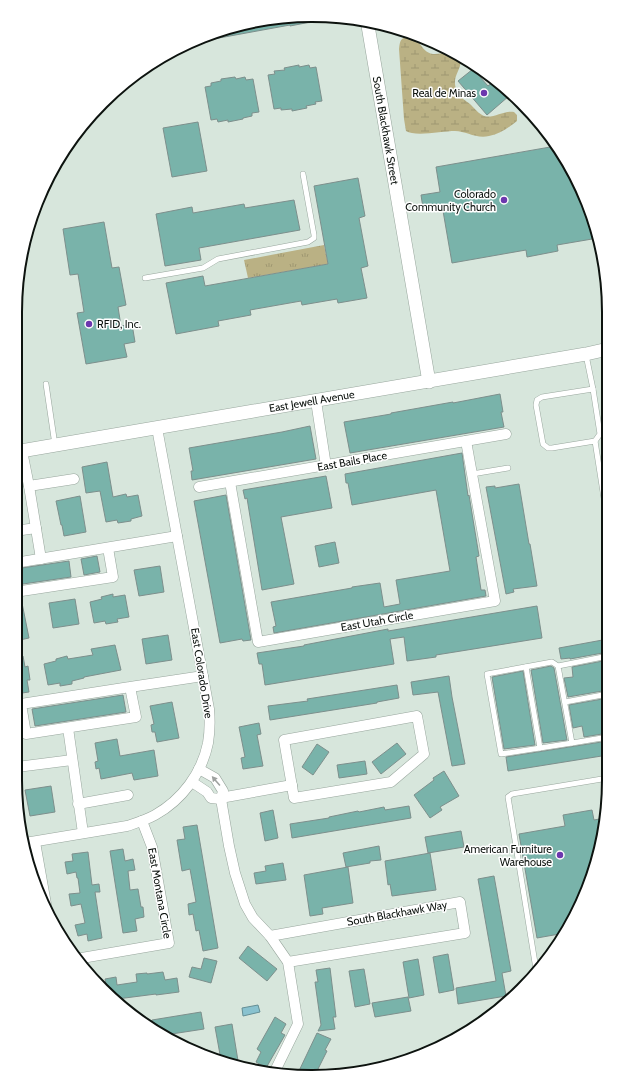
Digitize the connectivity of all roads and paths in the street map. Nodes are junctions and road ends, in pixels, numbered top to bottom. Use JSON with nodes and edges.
{"nodes":[{"id":1,"x":368,"y":28,"type":"edge"},
{"id":2,"x":303,"y":174,"type":"dead end"},
{"id":3,"x":145,"y":278,"type":"dead end"},
{"id":4,"x":602,"y":350,"type":"edge"},
{"id":5,"x":586,"y":354,"type":"junction"},
{"id":6,"x":429,"y":382,"type":"junction"},
{"id":7,"x":46,"y":384,"type":"dead end"},
{"id":8,"x":593,"y":389,"type":"junction"},
{"id":9,"x":316,"y":401,"type":"junction"},
{"id":10,"x":157,"y":428,"type":"junction"},
{"id":11,"x":506,"y":434,"type":"dead end"},
{"id":12,"x":466,"y":441,"type":"junction"},
{"id":13,"x":595,"y":441,"type":"junction"},
{"id":14,"x":56,"y":446,"type":"junction"},
{"id":15,"x":22,"y":452,"type":"edge"},
{"id":16,"x":22,"y":462,"type":"edge"},
{"id":17,"x":326,"y":466,"type":"junction"},
{"id":18,"x":508,"y":468,"type":"dead end"},
{"id":19,"x":472,"y":474,"type":"junction"},
{"id":20,"x":74,"y":479,"type":"dead end"},
{"id":21,"x":230,"y":482,"type":"junction"},
{"id":22,"x":29,"y":486,"type":"junction"},
{"id":23,"x":602,"y":486,"type":"edge"},
{"id":24,"x":199,"y":487,"type":"dead end"},
{"id":25,"x":36,"y":528,"type":"junction"},
{"id":26,"x":22,"y":530,"type":"edge"},
{"id":27,"x":177,"y":536,"type":"junction"},
{"id":28,"x":108,"y":548,"type":"junction"},
{"id":29,"x":42,"y":559,"type":"junction"},
{"id":30,"x":22,"y":562,"type":"edge"},
{"id":31,"x":22,"y":591,"type":"edge"},
{"id":32,"x":602,"y":657,"type":"edge"},
{"id":33,"x":558,"y":666,"type":"junction"},
{"id":34,"x":526,"y":667,"type":"junction"},
{"id":35,"x":203,"y":676,"type":"junction"},
{"id":36,"x":130,"y":687,"type":"junction"},
{"id":37,"x":602,"y":695,"type":"edge"},
{"id":38,"x":565,"y":702,"type":"junction"},
{"id":39,"x":22,"y":704,"type":"edge"},
{"id":40,"x":22,"y":710,"type":"edge"},
{"id":41,"x":68,"y":728,"type":"junction"},
{"id":42,"x":602,"y":738,"type":"edge"},
{"id":43,"x":572,"y":743,"type":"junction"},
{"id":44,"x":540,"y":748,"type":"junction"},
{"id":45,"x":72,"y":760,"type":"junction"},
{"id":46,"x":22,"y":766,"type":"edge"},
{"id":47,"x":199,"y":769,"type":"junction"},
{"id":48,"x":602,"y":779,"type":"edge"},
{"id":49,"x":192,"y":782,"type":"junction"},
{"id":50,"x":292,"y":786,"type":"junction"},
{"id":51,"x":128,"y":794,"type":"dead end"},
{"id":52,"x":221,"y":799,"type":"junction"},
{"id":53,"x":78,"y":804,"type":"junction"},
{"id":54,"x":142,"y":821,"type":"junction"},
{"id":55,"x":83,"y":834,"type":"junction"},
{"id":56,"x":30,"y":843,"type":"edge"},
{"id":57,"x":40,"y":880,"type":"edge"},
{"id":58,"x":270,"y":936,"type":"junction"},
{"id":59,"x":83,"y":959,"type":"edge"},
{"id":60,"x":288,"y":962,"type":"junction"},
{"id":61,"x":535,"y":965,"type":"edge"},
{"id":62,"x":275,"y":1068,"type":"edge"}],
"edges":[{"from":1,"to":6,"type":"street","name":"South Blackhawk Street"},
{"from":2,"to":3,"type":"lane"},
{"from":4,"to":5,"type":"street","name":"East Jewell Avenue"},
{"from":5,"to":6,"type":"street","name":"East Jewell Avenue"},
{"from":5,"to":8,"type":"lane"},
{"from":6,"to":9,"type":"street","name":"East Jewell Avenue"},
{"from":7,"to":14,"type":"lane"},
{"from":8,"to":13,"type":"lane"},
{"from":8,"to":13,"type":"lane"},
{"from":9,"to":10,"type":"street","name":"East Jewell Avenue"},
{"from":9,"to":17,"type":"street"},
{"from":10,"to":14,"type":"street","name":"East Jewell Avenue"},
{"from":10,"to":27,"type":"street","name":"East Colorado Drive"},
{"from":11,"to":12,"type":"street","name":"East Bails Place"},
{"from":12,"to":17,"type":"street","name":"East Bails Place"},
{"from":12,"to":19,"type":"street","name":"East Utah Circle"},
{"from":13,"to":23,"type":"lane"},
{"from":14,"to":15,"type":"street","name":"East Jewell Avenue"},
{"from":16,"to":22,"type":"street"},
{"from":17,"to":21,"type":"street","name":"East Bails Place"},
{"from":18,"to":19,"type":"lane"},
{"from":19,"to":21,"type":"street","name":"East Utah Circle"},
{"from":20,"to":22,"type":"street"},
{"from":21,"to":24,"type":"street","name":"East Bails Place"},
{"from":22,"to":25,"type":"street"},
{"from":25,"to":26,"type":"street"},
{"from":25,"to":29,"type":"street"},
{"from":27,"to":28,"type":"street"},
{"from":27,"to":35,"type":"street","name":"East Colorado Drive"},
{"from":28,"to":29,"type":"street"},
{"from":28,"to":31,"type":"street"},
{"from":29,"to":30,"type":"street"},
{"from":32,"to":33,"type":"lane"},
{"from":33,"to":34,"type":"lane"},
{"from":33,"to":38,"type":"lane"},
{"from":34,"to":44,"type":"lane"},
{"from":34,"to":44,"type":"lane"},
{"from":35,"to":36,"type":"street"},
{"from":35,"to":47,"type":"street","name":"East Colorado Drive"},
{"from":36,"to":39,"type":"street"},
{"from":36,"to":41,"type":"street"},
{"from":37,"to":38,"type":"lane"},
{"from":38,"to":43,"type":"lane"},
{"from":40,"to":41,"type":"street"},
{"from":41,"to":45,"type":"street"},
{"from":42,"to":43,"type":"lane"},
{"from":43,"to":44,"type":"lane"},
{"from":45,"to":46,"type":"street"},
{"from":45,"to":53,"type":"street"},
{"from":47,"to":49,"type":"street","name":"East Colorado Drive"},
{"from":52,"to":47,"type":"street","one_way":true},
{"from":48,"to":61,"type":"lane"},
{"from":49,"to":52,"type":"street"},
{"from":49,"to":54,"type":"street","name":"East Colorado Drive"},
{"from":50,"to":50,"type":"street"},
{"from":50,"to":52,"type":"street"},
{"from":51,"to":53,"type":"street"},
{"from":52,"to":58,"type":"street"},
{"from":53,"to":55,"type":"street"},
{"from":54,"to":55,"type":"street","name":"East Colorado Drive"},
{"from":54,"to":59,"type":"street","name":"East Montana Circle"},
{"from":55,"to":56,"type":"street","name":"East Colorado Drive"},
{"from":56,"to":57,"type":"street"},
{"from":58,"to":60,"type":"street"},
{"from":58,"to":60,"type":"street","name":"South Blackhawk Way"},
{"from":60,"to":62,"type":"street"}]}
